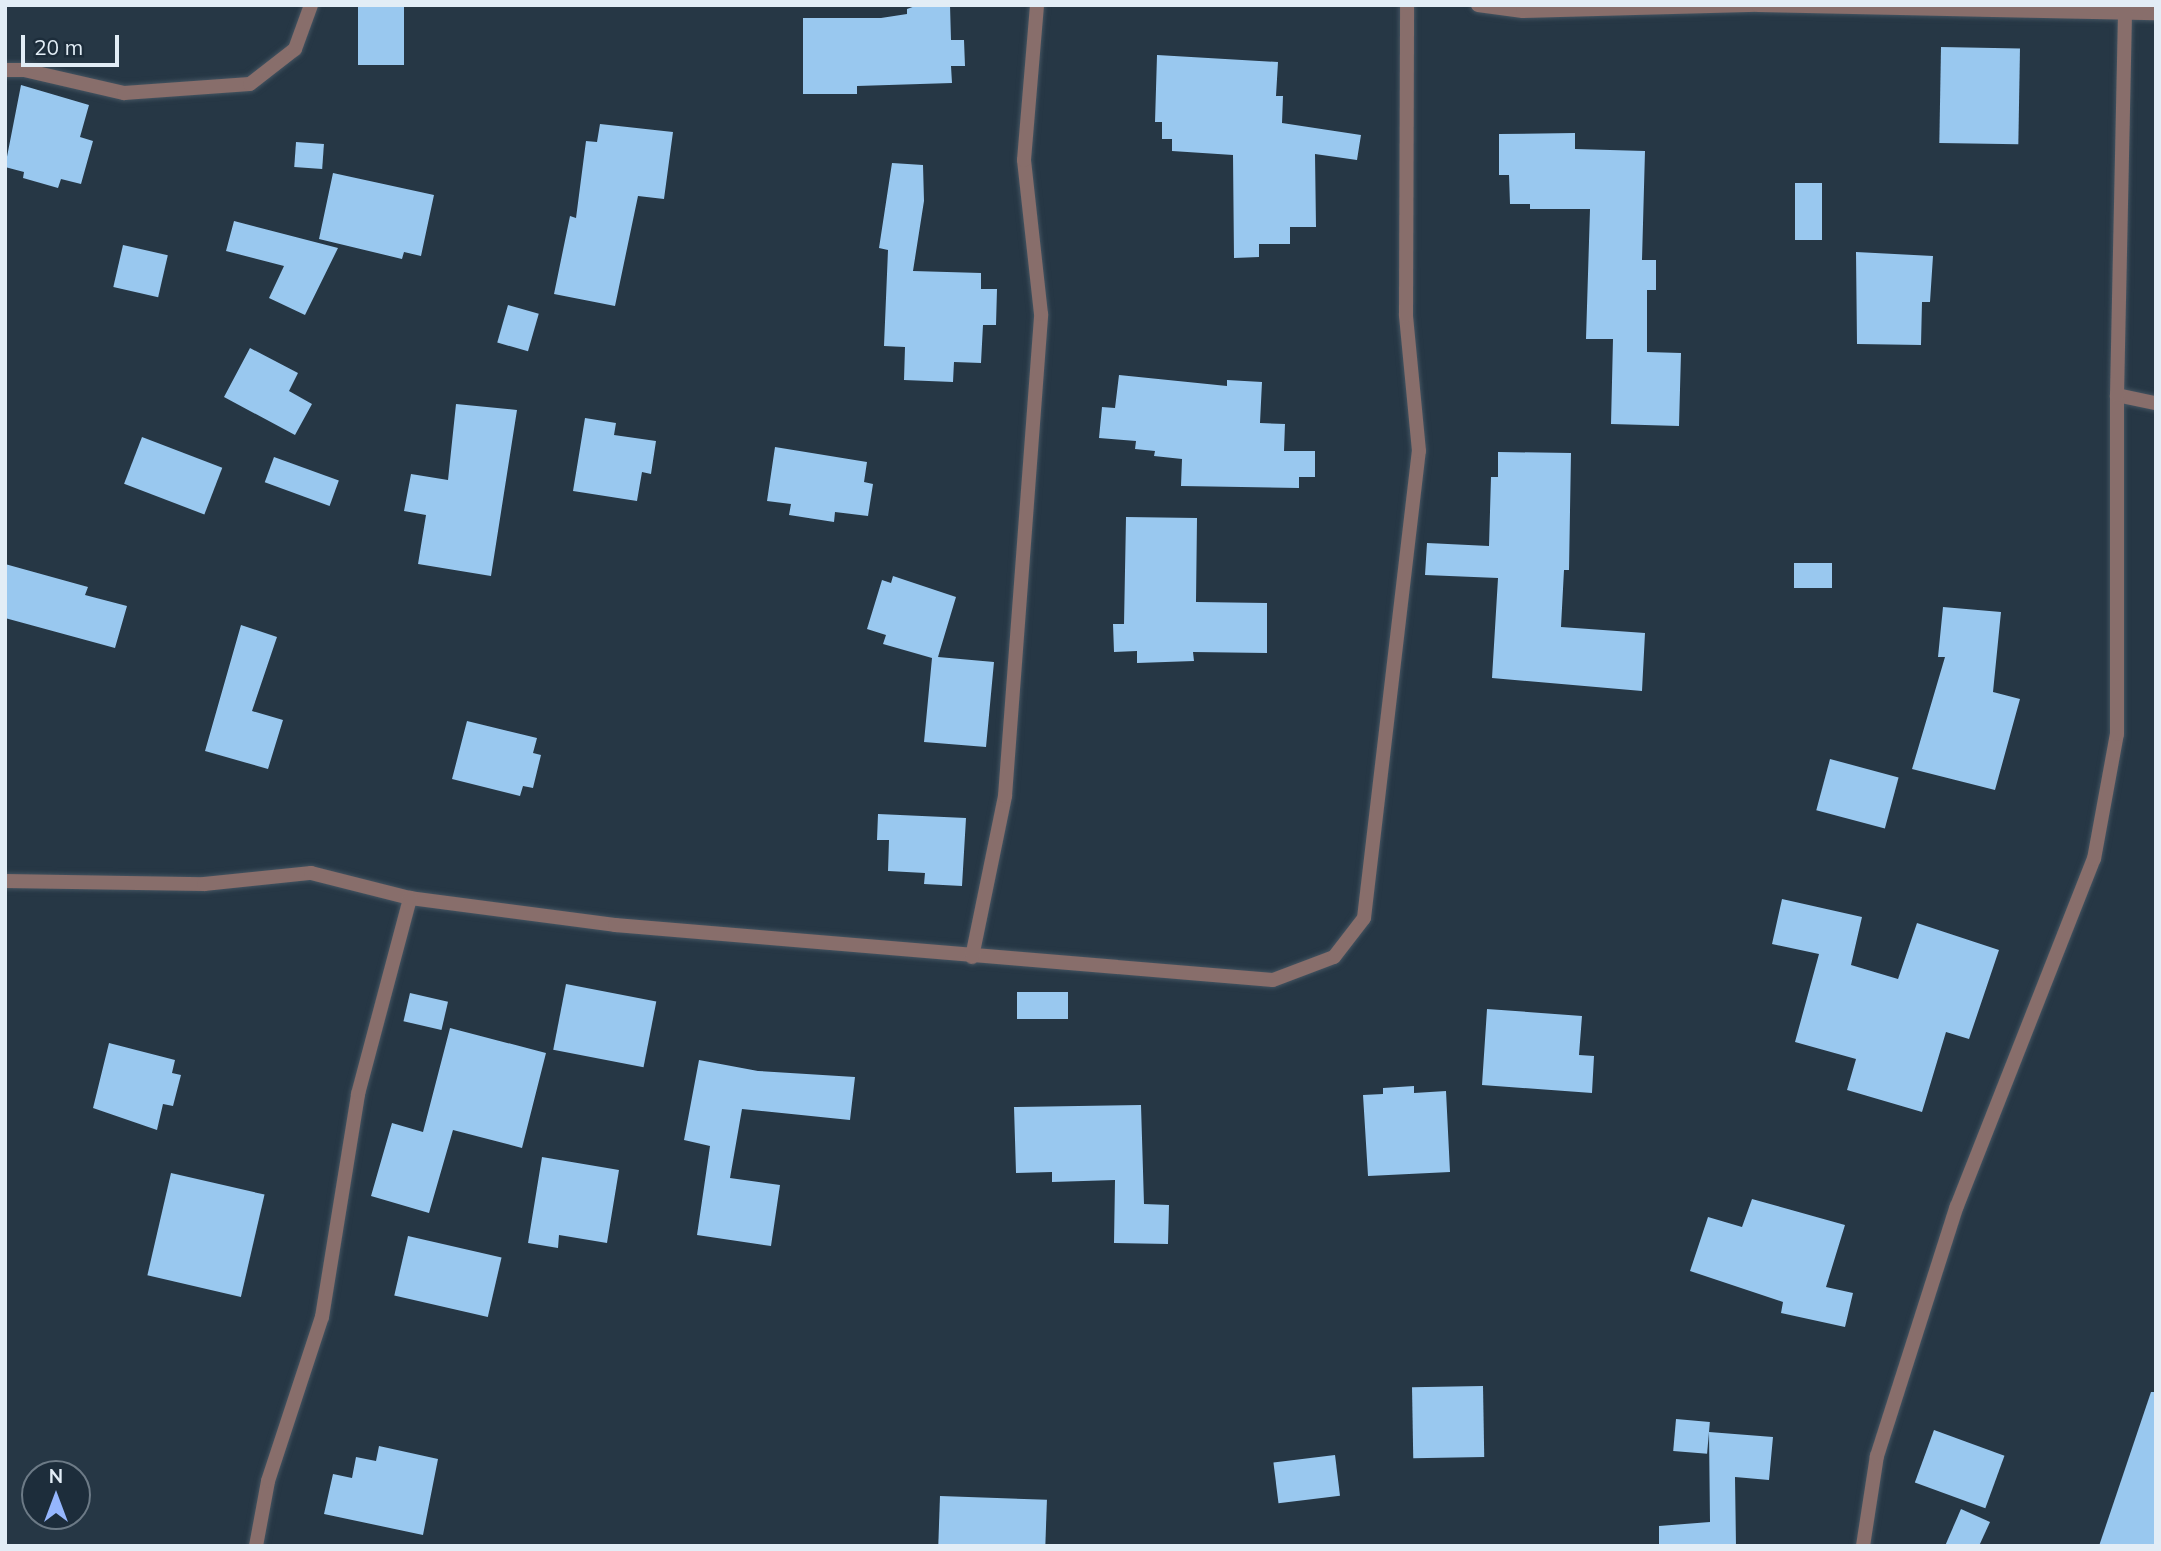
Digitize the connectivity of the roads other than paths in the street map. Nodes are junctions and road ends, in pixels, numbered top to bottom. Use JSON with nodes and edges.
{"nodes":[{"id":1,"x":311,"y":5,"type":"edge"},
{"id":2,"x":1037,"y":5,"type":"edge"},
{"id":3,"x":1407,"y":5,"type":"edge"},
{"id":4,"x":1478,"y":5,"type":"edge"},
{"id":5,"x":1758,"y":5,"type":"edge"},
{"id":6,"x":2125,"y":9,"type":"edge"},
{"id":7,"x":2156,"y":13,"type":"edge"},
{"id":8,"x":5,"y":70,"type":"edge"},
{"id":9,"x":2117,"y":395,"type":"junction"},
{"id":10,"x":2156,"y":403,"type":"edge"},
{"id":11,"x":5,"y":881,"type":"edge"},
{"id":12,"x":410,"y":898,"type":"junction"},
{"id":13,"x":972,"y":957,"type":"junction"},
{"id":14,"x":256,"y":1546,"type":"edge"},
{"id":15,"x":1863,"y":1546,"type":"edge"}],
"edges":[{"from":1,"to":8,"type":"street"},
{"from":2,"to":13,"type":"street"},
{"from":3,"to":13,"type":"street"},
{"from":4,"to":5,"type":"street"},
{"from":5,"to":6,"type":"street"},
{"from":6,"to":7,"type":"street"},
{"from":6,"to":9,"type":"street"},
{"from":9,"to":10,"type":"street"},
{"from":9,"to":15,"type":"street"},
{"from":11,"to":12,"type":"street"},
{"from":12,"to":13,"type":"street"},
{"from":12,"to":14,"type":"street"}]}
